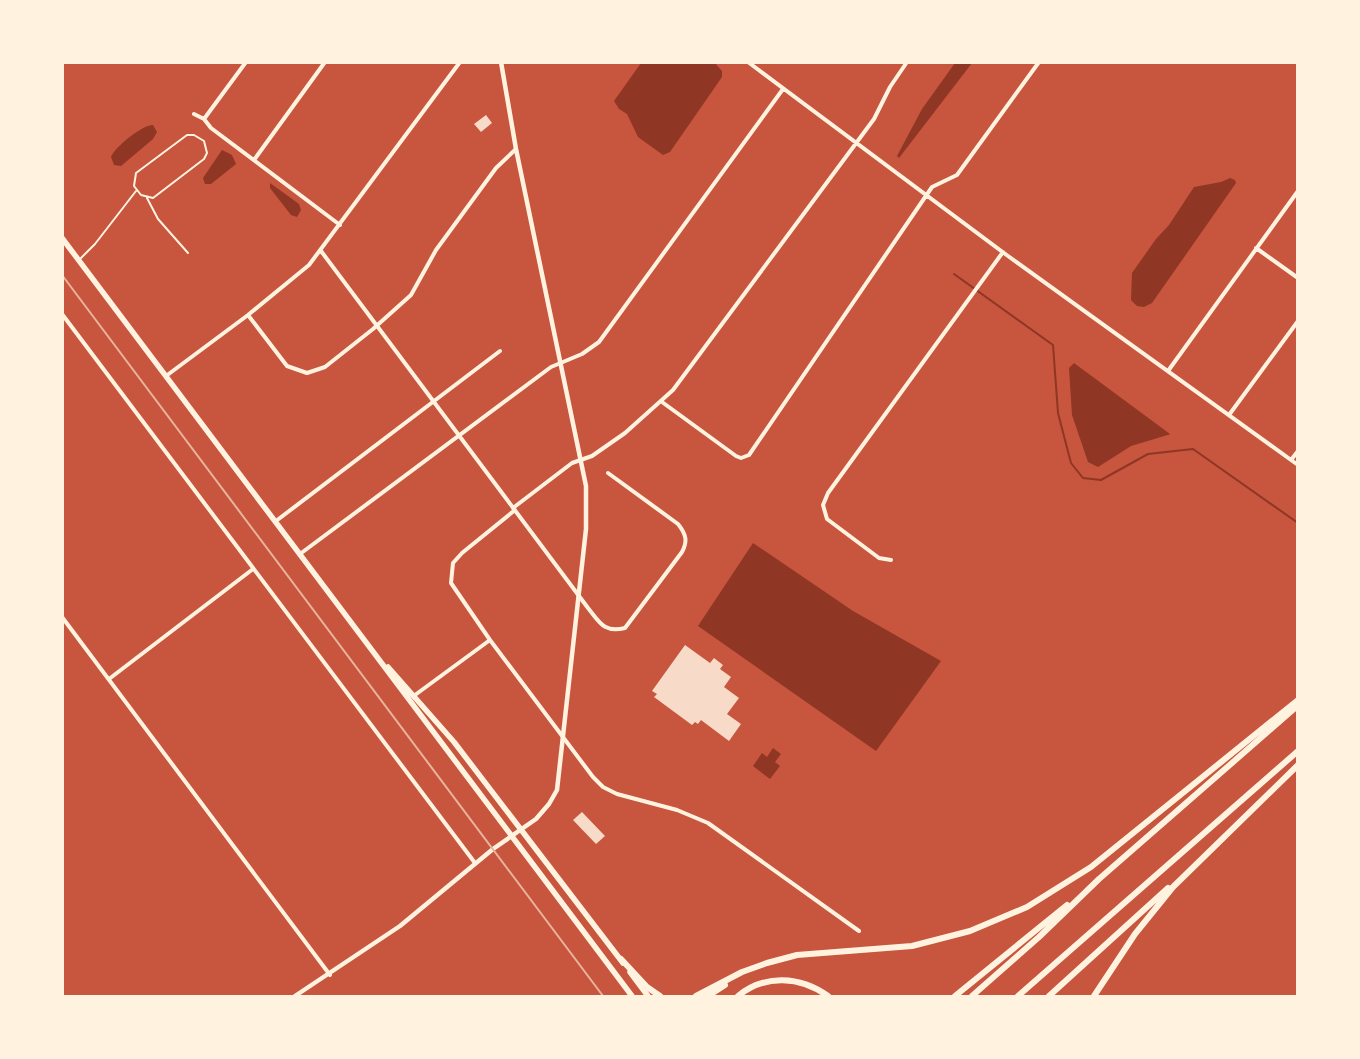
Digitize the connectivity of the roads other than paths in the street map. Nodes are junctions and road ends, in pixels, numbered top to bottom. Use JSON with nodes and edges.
{"nodes":[{"id":1,"x":246,"y":62,"type":"edge"},
{"id":2,"x":325,"y":62,"type":"edge"},
{"id":3,"x":460,"y":62,"type":"edge"},
{"id":4,"x":501,"y":62,"type":"edge"},
{"id":5,"x":748,"y":62,"type":"edge"},
{"id":6,"x":907,"y":62,"type":"edge"},
{"id":7,"x":1039,"y":62,"type":"edge"},
{"id":8,"x":783,"y":89,"type":"junction"},
{"id":9,"x":194,"y":114,"type":"dead end"},
{"id":10,"x":204,"y":119,"type":"junction"},
{"id":11,"x":855,"y":142,"type":"junction"},
{"id":12,"x":516,"y":149,"type":"junction"},
{"id":13,"x":254,"y":160,"type":"junction"},
{"id":14,"x":136,"y":191,"type":"junction"},
{"id":15,"x":1298,"y":191,"type":"edge"},
{"id":16,"x":927,"y":194,"type":"junction"},
{"id":17,"x":147,"y":198,"type":"junction"},
{"id":18,"x":340,"y":225,"type":"junction"},
{"id":19,"x":62,"y":238,"type":"edge"},
{"id":20,"x":1256,"y":248,"type":"junction"},
{"id":21,"x":321,"y":251,"type":"junction"},
{"id":22,"x":1003,"y":252,"type":"junction"},
{"id":23,"x":188,"y":253,"type":"dead end"},
{"id":24,"x":79,"y":260,"type":"junction"},
{"id":25,"x":1298,"y":278,"type":"edge"},
{"id":26,"x":62,"y":314,"type":"edge"},
{"id":27,"x":248,"y":315,"type":"junction"},
{"id":28,"x":1298,"y":321,"type":"edge"},
{"id":29,"x":377,"y":326,"type":"junction"},
{"id":30,"x":500,"y":352,"type":"dead end"},
{"id":31,"x":561,"y":361,"type":"junction"},
{"id":32,"x":1168,"y":371,"type":"junction"},
{"id":33,"x":166,"y":376,"type":"junction"},
{"id":34,"x":434,"y":402,"type":"junction"},
{"id":35,"x":662,"y":402,"type":"junction"},
{"id":36,"x":1229,"y":416,"type":"junction"},
{"id":37,"x":459,"y":435,"type":"junction"},
{"id":38,"x":1298,"y":451,"type":"edge"},
{"id":39,"x":582,"y":459,"type":"junction"},
{"id":40,"x":1291,"y":460,"type":"junction"},
{"id":41,"x":1298,"y":465,"type":"edge"},
{"id":42,"x":608,"y":473,"type":"dead end"},
{"id":43,"x":514,"y":509,"type":"junction"},
{"id":44,"x":276,"y":521,"type":"junction"},
{"id":45,"x":300,"y":554,"type":"junction"},
{"id":46,"x":891,"y":560,"type":"dead end"},
{"id":47,"x":253,"y":569,"type":"junction"},
{"id":48,"x":579,"y":594,"type":"junction"},
{"id":49,"x":62,"y":618,"type":"edge"},
{"id":50,"x":490,"y":640,"type":"junction"},
{"id":51,"x":372,"y":649,"type":"junction"},
{"id":52,"x":109,"y":679,"type":"junction"},
{"id":53,"x":414,"y":695,"type":"junction"},
{"id":54,"x":1298,"y":700,"type":"edge"},
{"id":55,"x":1298,"y":705,"type":"edge"},
{"id":56,"x":564,"y":736,"type":"junction"},
{"id":57,"x":1298,"y":751,"type":"edge"},
{"id":58,"x":1298,"y":765,"type":"edge"},
{"id":59,"x":522,"y":830,"type":"junction"},
{"id":60,"x":512,"y":836,"type":"junction"},
{"id":61,"x":1215,"y":844,"type":"junction"},
{"id":62,"x":475,"y":864,"type":"junction"},
{"id":63,"x":1099,"y":879,"type":"junction"},
{"id":64,"x":859,"y":931,"type":"dead end"},
{"id":65,"x":621,"y":959,"type":"junction"},
{"id":66,"x":742,"y":972,"type":"junction"},
{"id":67,"x":330,"y":975,"type":"junction"},
{"id":68,"x":295,"y":996,"type":"edge"},
{"id":69,"x":632,"y":996,"type":"edge"},
{"id":70,"x":648,"y":996,"type":"edge"},
{"id":71,"x":660,"y":996,"type":"edge"},
{"id":72,"x":696,"y":996,"type":"edge"},
{"id":73,"x":708,"y":996,"type":"edge"},
{"id":74,"x":738,"y":996,"type":"edge"},
{"id":75,"x":828,"y":996,"type":"edge"},
{"id":76,"x":955,"y":996,"type":"edge"},
{"id":77,"x":972,"y":996,"type":"edge"},
{"id":78,"x":1018,"y":996,"type":"edge"},
{"id":79,"x":1049,"y":996,"type":"edge"},
{"id":80,"x":1094,"y":996,"type":"edge"}],
"edges":[{"from":1,"to":10,"type":"street"},
{"from":2,"to":13,"type":"street"},
{"from":3,"to":18,"type":"street"},
{"from":4,"to":12,"type":"street"},
{"from":5,"to":8,"type":"street"},
{"from":6,"to":11,"type":"street"},
{"from":7,"to":16,"type":"street"},
{"from":8,"to":11,"type":"street"},
{"from":8,"to":31,"type":"street"},
{"from":9,"to":10,"type":"street"},
{"from":10,"to":13,"type":"street"},
{"from":11,"to":16,"type":"street"},
{"from":11,"to":35,"type":"street"},
{"from":12,"to":29,"type":"street"},
{"from":12,"to":31,"type":"street"},
{"from":13,"to":18,"type":"street"},
{"from":14,"to":17,"type":"lane"},
{"from":14,"to":17,"type":"lane"},
{"from":14,"to":24,"type":"lane"},
{"from":15,"to":20,"type":"street"},
{"from":16,"to":22,"type":"street"},
{"from":16,"to":35,"type":"street"},
{"from":17,"to":23,"type":"lane"},
{"from":18,"to":21,"type":"street"},
{"from":19,"to":24,"type":"main road"},
{"from":20,"to":25,"type":"street"},
{"from":20,"to":32,"type":"street"},
{"from":21,"to":27,"type":"street"},
{"from":21,"to":29,"type":"street"},
{"from":22,"to":32,"type":"street"},
{"from":22,"to":46,"type":"street"},
{"from":24,"to":33,"type":"main road"},
{"from":26,"to":47,"type":"street"},
{"from":27,"to":29,"type":"street"},
{"from":27,"to":33,"type":"street"},
{"from":28,"to":36,"type":"street"},
{"from":29,"to":34,"type":"street"},
{"from":30,"to":34,"type":"street"},
{"from":31,"to":37,"type":"street"},
{"from":31,"to":39,"type":"street"},
{"from":32,"to":36,"type":"street"},
{"from":33,"to":44,"type":"main road"},
{"from":34,"to":37,"type":"street"},
{"from":34,"to":44,"type":"street"},
{"from":35,"to":39,"type":"street"},
{"from":36,"to":40,"type":"street"},
{"from":37,"to":43,"type":"street"},
{"from":37,"to":45,"type":"street"},
{"from":38,"to":40,"type":"street"},
{"from":39,"to":43,"type":"street"},
{"from":39,"to":48,"type":"street"},
{"from":40,"to":41,"type":"street"},
{"from":42,"to":48,"type":"street"},
{"from":43,"to":48,"type":"street"},
{"from":43,"to":50,"type":"street"},
{"from":44,"to":45,"type":"main road"},
{"from":45,"to":51,"type":"main road"},
{"from":47,"to":52,"type":"street"},
{"from":47,"to":62,"type":"street"},
{"from":48,"to":56,"type":"street"},
{"from":49,"to":52,"type":"street"},
{"from":50,"to":53,"type":"street"},
{"from":50,"to":56,"type":"street"},
{"from":51,"to":53,"type":"main road"},
{"from":51,"to":60,"type":"main road"},
{"from":52,"to":67,"type":"street"},
{"from":53,"to":59,"type":"main road"},
{"from":54,"to":66,"type":"highway"},
{"from":55,"to":63,"type":"highway"},
{"from":56,"to":59,"type":"street"},
{"from":56,"to":64,"type":"street"},
{"from":57,"to":78,"type":"highway"},
{"from":58,"to":61,"type":"highway"},
{"from":59,"to":60,"type":"street"},
{"from":59,"to":65,"type":"main road"},
{"from":60,"to":62,"type":"street"},
{"from":60,"to":69,"type":"main road"},
{"from":61,"to":79,"type":"highway"},
{"from":61,"to":80,"type":"highway"},
{"from":62,"to":67,"type":"street"},
{"from":63,"to":76,"type":"highway"},
{"from":63,"to":77,"type":"highway"},
{"from":65,"to":70,"type":"main road"},
{"from":65,"to":71,"type":"highway"},
{"from":66,"to":72,"type":"highway"},
{"from":66,"to":73,"type":"highway"},
{"from":67,"to":68,"type":"street"},
{"from":74,"to":75,"type":"highway"}]}
